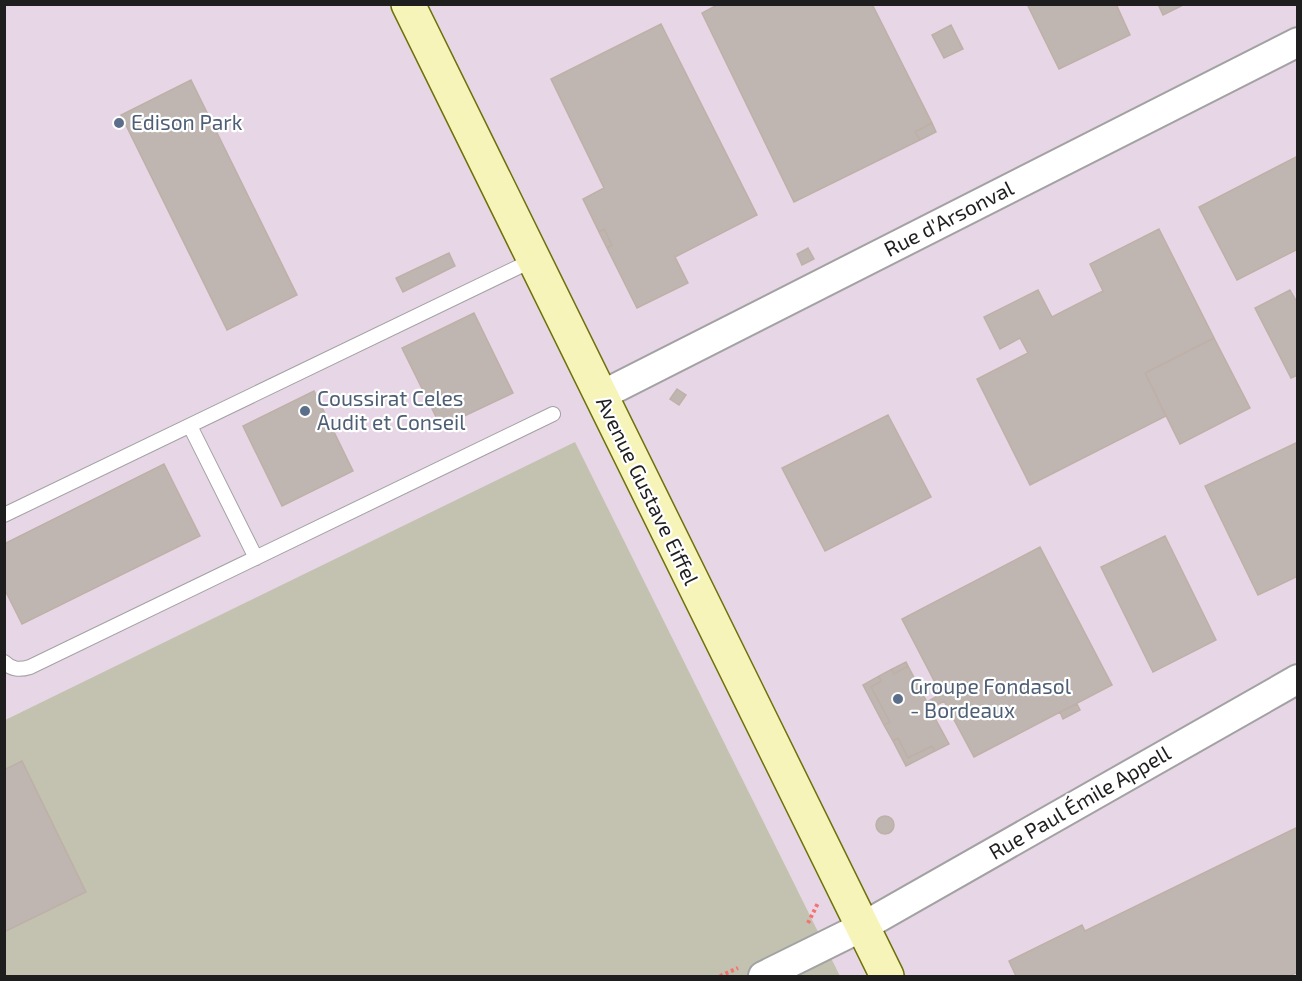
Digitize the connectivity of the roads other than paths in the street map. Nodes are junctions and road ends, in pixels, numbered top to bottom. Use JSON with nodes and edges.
{"nodes":[{"id":1,"x":408,"y":4,"type":"edge"},
{"id":2,"x":1298,"y":42,"type":"edge"},
{"id":3,"x":533,"y":260,"type":"junction"},
{"id":4,"x":600,"y":396,"type":"junction"},
{"id":5,"x":553,"y":414,"type":"dead end"},
{"id":6,"x":190,"y":426,"type":"junction"},
{"id":7,"x":4,"y":515,"type":"edge"},
{"id":8,"x":256,"y":558,"type":"junction"},
{"id":9,"x":4,"y":662,"type":"edge"},
{"id":10,"x":1298,"y":679,"type":"edge"},
{"id":11,"x":862,"y":927,"type":"junction"},
{"id":12,"x":763,"y":976,"type":"edge"},
{"id":13,"x":886,"y":976,"type":"edge"}],
"edges":[{"from":1,"to":3,"type":"street","name":"Avenue Gustave Eiffel"},
{"from":2,"to":4,"type":"street","name":"Rue d'Arsonval"},
{"from":3,"to":4,"type":"street","name":"Avenue Gustave Eiffel"},
{"from":3,"to":6,"type":"lane"},
{"from":4,"to":11,"type":"street","name":"Avenue Gustave Eiffel"},
{"from":5,"to":8,"type":"lane"},
{"from":6,"to":7,"type":"lane"},
{"from":6,"to":8,"type":"lane"},
{"from":8,"to":9,"type":"lane"},
{"from":10,"to":11,"type":"street","name":"Rue Paul Émile Appell"},
{"from":11,"to":12,"type":"street","name":"Rue Paul Émile Appell"},
{"from":11,"to":13,"type":"street","name":"Avenue Gustave Eiffel"}]}
